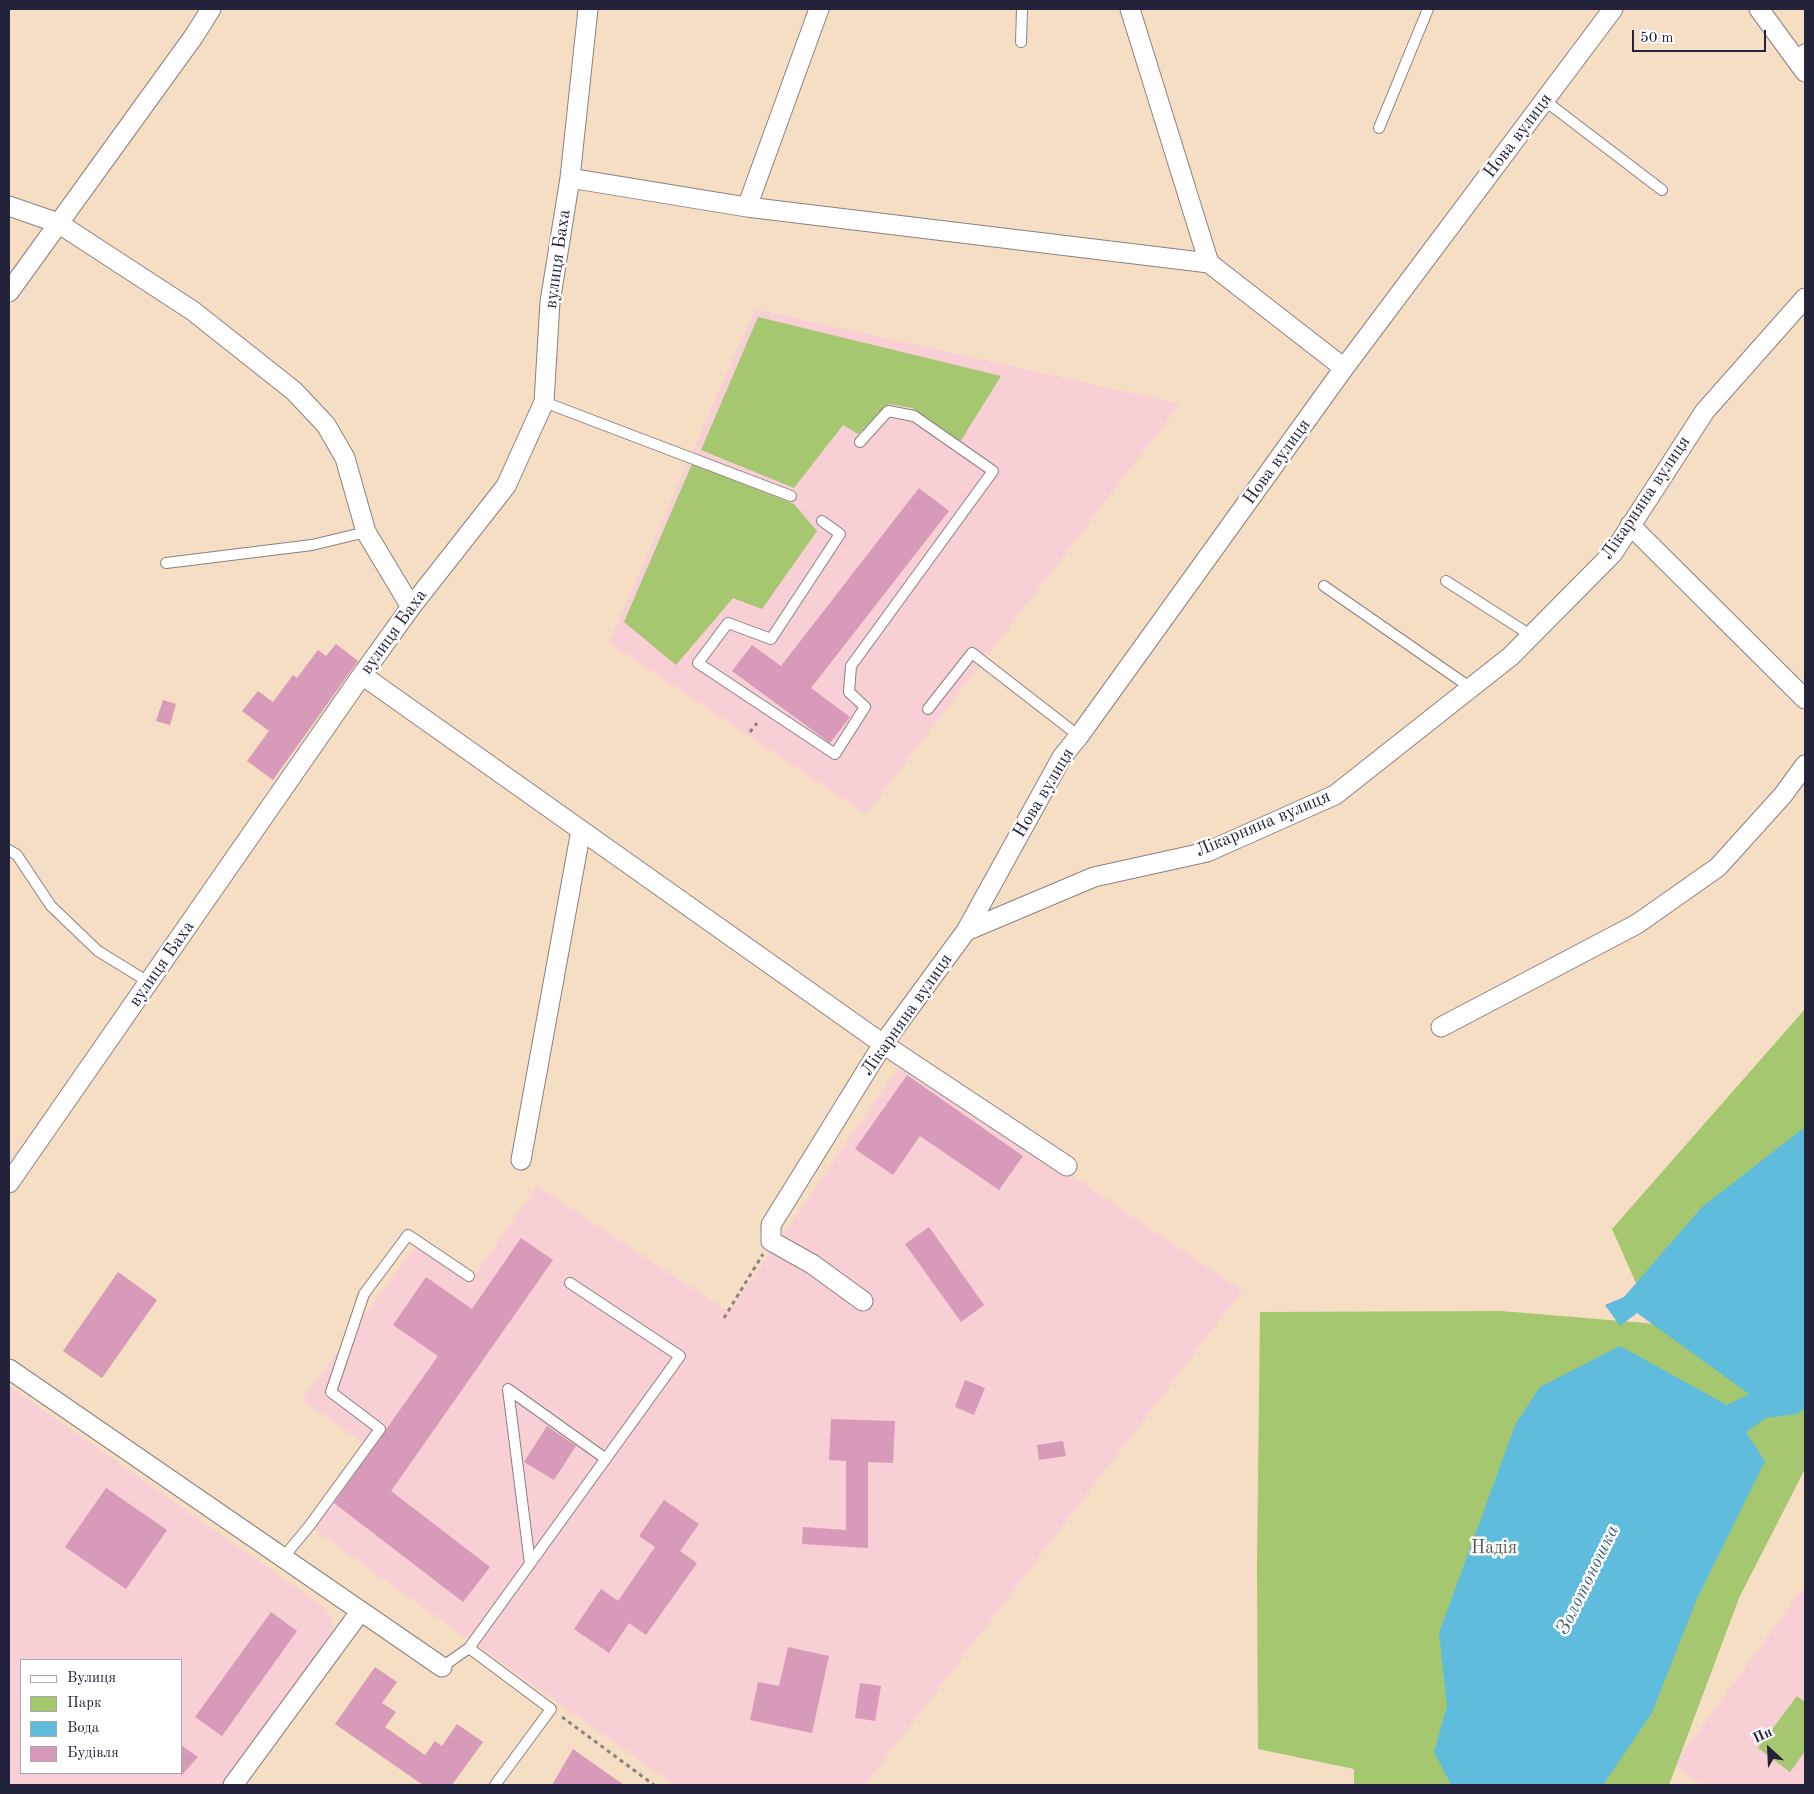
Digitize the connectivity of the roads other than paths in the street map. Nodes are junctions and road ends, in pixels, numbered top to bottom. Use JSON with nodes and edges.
{"nodes":[{"id":1,"x":211,"y":9,"type":"edge"},
{"id":2,"x":588,"y":9,"type":"edge"},
{"id":3,"x":819,"y":9,"type":"edge"},
{"id":4,"x":1022,"y":9,"type":"edge"},
{"id":5,"x":1130,"y":9,"type":"edge"},
{"id":6,"x":1428,"y":9,"type":"edge"},
{"id":7,"x":1613,"y":9,"type":"edge"},
{"id":8,"x":1759,"y":9,"type":"edge"},
{"id":9,"x":1021,"y":42,"type":"dead end"},
{"id":10,"x":1802,"y":59,"type":"edge"},
{"id":11,"x":1544,"y":100,"type":"junction"},
{"id":12,"x":1379,"y":128,"type":"dead end"},
{"id":13,"x":570,"y":178,"type":"junction"},
{"id":14,"x":1662,"y":190,"type":"dead end"},
{"id":15,"x":9,"y":206,"type":"edge"},
{"id":16,"x":747,"y":207,"type":"junction"},
{"id":17,"x":58,"y":223,"type":"junction"},
{"id":18,"x":1209,"y":263,"type":"junction"},
{"id":19,"x":9,"y":292,"type":"edge"},
{"id":20,"x":1805,"y":298,"type":"edge"},
{"id":21,"x":1344,"y":368,"type":"junction"},
{"id":22,"x":544,"y":402,"type":"junction"},
{"id":23,"x":860,"y":442,"type":"dead end"},
{"id":24,"x":791,"y":496,"type":"dead end"},
{"id":25,"x":822,"y":521,"type":"dead end"},
{"id":26,"x":1630,"y":525,"type":"junction"},
{"id":27,"x":366,"y":532,"type":"junction"},
{"id":28,"x":166,"y":563,"type":"dead end"},
{"id":29,"x":1446,"y":580,"type":"dead end"},
{"id":30,"x":1324,"y":586,"type":"dead end"},
{"id":31,"x":411,"y":607,"type":"junction"},
{"id":32,"x":1532,"y":636,"type":"junction"},
{"id":33,"x":362,"y":675,"type":"junction"},
{"id":34,"x":1471,"y":688,"type":"junction"},
{"id":35,"x":1805,"y":699,"type":"edge"},
{"id":36,"x":928,"y":709,"type":"dead end"},
{"id":37,"x":1079,"y":736,"type":"junction"},
{"id":38,"x":1805,"y":765,"type":"edge"},
{"id":39,"x":581,"y":830,"type":"junction"},
{"id":40,"x":9,"y":850,"type":"edge"},
{"id":41,"x":966,"y":931,"type":"junction"},
{"id":42,"x":150,"y":983,"type":"junction"},
{"id":43,"x":1441,"y":1027,"type":"dead end"},
{"id":44,"x":883,"y":1044,"type":"junction"},
{"id":45,"x":521,"y":1160,"type":"dead end"},
{"id":46,"x":1067,"y":1166,"type":"dead end"},
{"id":47,"x":9,"y":1183,"type":"edge"},
{"id":48,"x":469,"y":1276,"type":"dead end"},
{"id":49,"x":570,"y":1283,"type":"dead end"},
{"id":50,"x":863,"y":1301,"type":"dead end"},
{"id":51,"x":9,"y":1369,"type":"edge"},
{"id":52,"x":606,"y":1458,"type":"junction"},
{"id":53,"x":282,"y":1559,"type":"junction"},
{"id":54,"x":530,"y":1564,"type":"junction"},
{"id":55,"x":360,"y":1612,"type":"junction"},
{"id":56,"x":469,"y":1648,"type":"junction"},
{"id":57,"x":442,"y":1667,"type":"joint"},
{"id":58,"x":233,"y":1785,"type":"edge"},
{"id":59,"x":495,"y":1785,"type":"edge"}],
"edges":[{"from":1,"to":17,"type":"street"},
{"from":2,"to":13,"type":"street","name":"вулиця Баха"},
{"from":3,"to":16,"type":"street"},
{"from":4,"to":9,"type":"lane"},
{"from":5,"to":18,"type":"street"},
{"from":6,"to":12,"type":"lane"},
{"from":7,"to":11,"type":"street","name":"Нова вулиця"},
{"from":8,"to":10,"type":"street"},
{"from":11,"to":14,"type":"lane"},
{"from":11,"to":21,"type":"street","name":"Нова вулиця"},
{"from":13,"to":16,"type":"street"},
{"from":13,"to":22,"type":"street","name":"вулиця Баха"},
{"from":15,"to":17,"type":"street"},
{"from":16,"to":18,"type":"street"},
{"from":17,"to":19,"type":"street"},
{"from":17,"to":27,"type":"street"},
{"from":18,"to":21,"type":"street"},
{"from":20,"to":26,"type":"street","name":"Лікарняна вулиця"},
{"from":21,"to":37,"type":"street","name":"Нова вулиця"},
{"from":22,"to":24,"type":"lane"},
{"from":22,"to":31,"type":"street","name":"вулиця Баха"},
{"from":23,"to":25,"type":"lane"},
{"from":26,"to":32,"type":"street","name":"Лікарняна вулиця"},
{"from":26,"to":35,"type":"street"},
{"from":27,"to":28,"type":"lane"},
{"from":27,"to":31,"type":"street"},
{"from":29,"to":32,"type":"lane"},
{"from":30,"to":34,"type":"lane"},
{"from":31,"to":33,"type":"street","name":"вулиця Баха"},
{"from":32,"to":34,"type":"street","name":"Лікарняна вулиця"},
{"from":33,"to":39,"type":"street"},
{"from":33,"to":42,"type":"street","name":"вулиця Баха"},
{"from":34,"to":41,"type":"street","name":"Лікарняна вулиця"},
{"from":36,"to":37,"type":"lane"},
{"from":37,"to":41,"type":"street","name":"Нова вулиця"},
{"from":38,"to":43,"type":"street"},
{"from":39,"to":44,"type":"street"},
{"from":39,"to":45,"type":"street"},
{"from":40,"to":42,"type":"lane"},
{"from":41,"to":44,"type":"street","name":"Лікарняна вулиця"},
{"from":42,"to":47,"type":"street","name":"вулиця Баха"},
{"from":44,"to":46,"type":"street"},
{"from":44,"to":50,"type":"street","name":"Лікарняна вулиця"},
{"from":48,"to":53,"type":"lane"},
{"from":49,"to":52,"type":"lane"},
{"from":51,"to":53,"type":"street"},
{"from":52,"to":54,"type":"lane"},
{"from":52,"to":54,"type":"lane"},
{"from":53,"to":55,"type":"street"},
{"from":54,"to":56,"type":"lane"},
{"from":55,"to":57,"type":"street"},
{"from":55,"to":58,"type":"street"},
{"from":56,"to":57,"type":"lane"},
{"from":56,"to":59,"type":"lane"}]}
